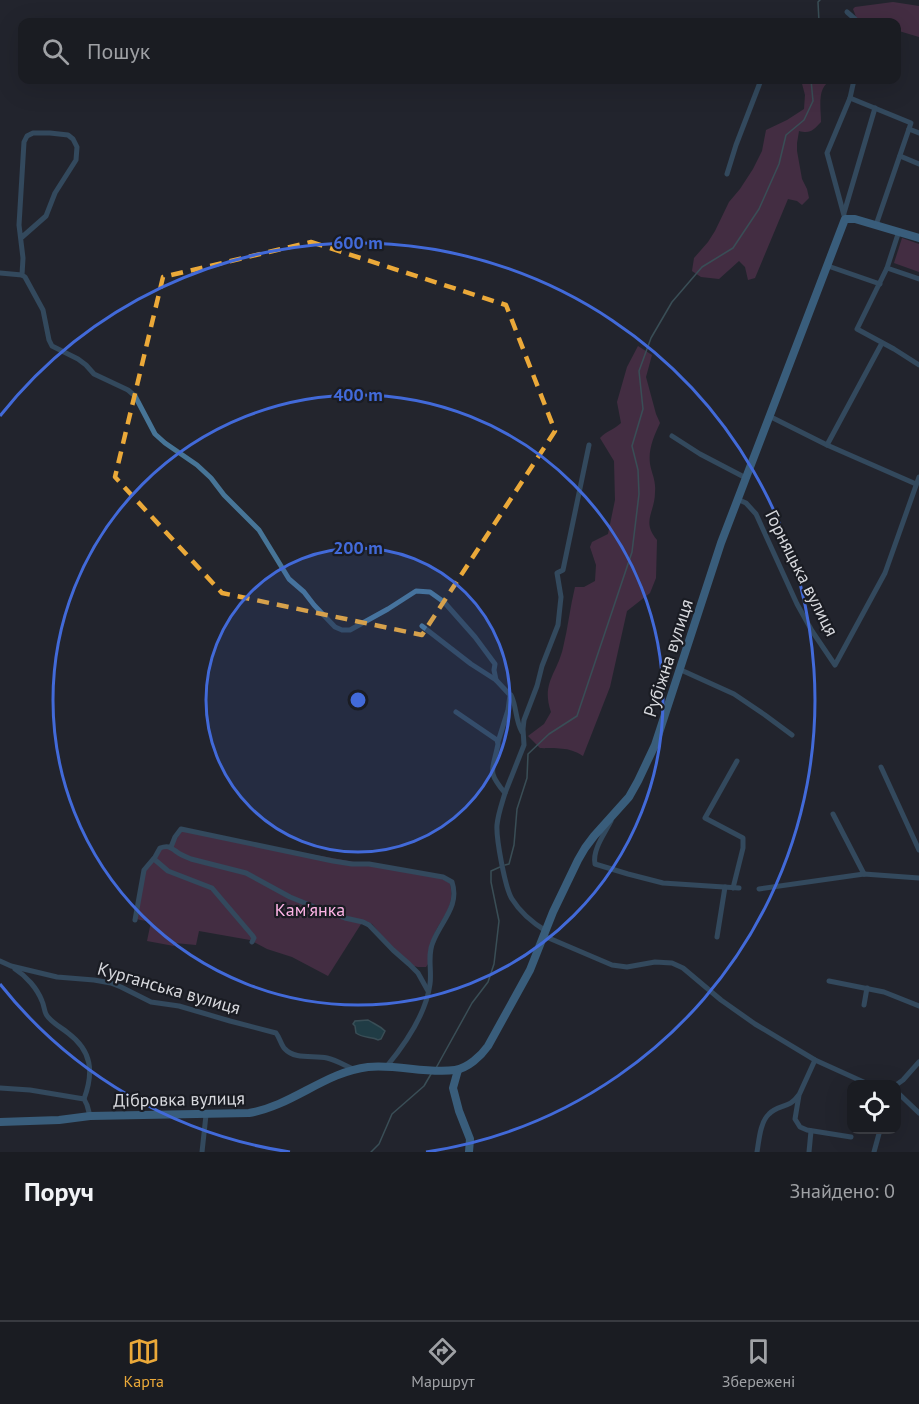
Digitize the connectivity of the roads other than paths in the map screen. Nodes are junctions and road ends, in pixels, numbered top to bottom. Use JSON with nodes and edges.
{"nodes":[{"id":1,"x":846,"y":12,"type":"dead end"},
{"id":2,"x":854,"y":18,"type":"edge"},
{"id":3,"x":759,"y":84,"type":"edge"},
{"id":4,"x":853,"y":84,"type":"edge"},
{"id":5,"x":850,"y":98,"type":"junction"},
{"id":6,"x":875,"y":108,"type":"junction"},
{"id":7,"x":909,"y":129,"type":"junction"},
{"id":8,"x":919,"y":133,"type":"edge"},
{"id":9,"x":900,"y":156,"type":"junction"},
{"id":10,"x":919,"y":164,"type":"edge"},
{"id":11,"x":727,"y":174,"type":"dead end"},
{"id":12,"x":844,"y":217,"type":"junction"},
{"id":13,"x":876,"y":225,"type":"junction"},
{"id":14,"x":899,"y":231,"type":"junction"},
{"id":15,"x":21,"y":238,"type":"junction"},
{"id":16,"x":919,"y":238,"type":"edge"},
{"id":17,"x":828,"y":266,"type":"junction"},
{"id":18,"x":887,"y":268,"type":"junction"},
{"id":19,"x":0,"y":273,"type":"edge"},
{"id":20,"x":22,"y":275,"type":"junction"},
{"id":21,"x":919,"y":279,"type":"edge"},
{"id":22,"x":880,"y":284,"type":"junction"},
{"id":23,"x":882,"y":343,"type":"junction"},
{"id":24,"x":919,"y":365,"type":"edge"},
{"id":25,"x":769,"y":416,"type":"junction"},
{"id":26,"x":672,"y":436,"type":"dead end"},
{"id":27,"x":589,"y":445,"type":"dead end"},
{"id":28,"x":827,"y":445,"type":"junction"},
{"id":29,"x":919,"y":477,"type":"edge"},
{"id":30,"x":746,"y":478,"type":"junction"},
{"id":31,"x":916,"y":484,"type":"junction"},
{"id":32,"x":737,"y":499,"type":"junction"},
{"id":33,"x":422,"y":626,"type":"dead end"},
{"id":34,"x":681,"y":670,"type":"junction"},
{"id":35,"x":496,"y":680,"type":"junction"},
{"id":36,"x":505,"y":690,"type":"junction"},
{"id":37,"x":456,"y":712,"type":"dead end"},
{"id":38,"x":523,"y":735,"type":"junction"},
{"id":39,"x":792,"y":735,"type":"dead end"},
{"id":40,"x":498,"y":744,"type":"junction"},
{"id":41,"x":737,"y":761,"type":"dead end"},
{"id":42,"x":881,"y":767,"type":"dead end"},
{"id":43,"x":506,"y":793,"type":"junction"},
{"id":44,"x":833,"y":814,"type":"dead end"},
{"id":45,"x":614,"y":815,"type":"junction"},
{"id":46,"x":171,"y":847,"type":"junction"},
{"id":47,"x":919,"y":849,"type":"edge"},
{"id":48,"x":154,"y":859,"type":"junction"},
{"id":49,"x":864,"y":874,"type":"junction"},
{"id":50,"x":919,"y":878,"type":"edge"},
{"id":51,"x":725,"y":887,"type":"junction"},
{"id":52,"x":759,"y":889,"type":"dead end"},
{"id":53,"x":135,"y":920,"type":"dead end"},
{"id":54,"x":545,"y":933,"type":"junction"},
{"id":55,"x":717,"y":937,"type":"dead end"},
{"id":56,"x":252,"y":942,"type":"dead end"},
{"id":57,"x":0,"y":961,"type":"edge"},
{"id":58,"x":11,"y":966,"type":"junction"},
{"id":59,"x":828,"y":981,"type":"dead end"},
{"id":60,"x":867,"y":988,"type":"junction"},
{"id":61,"x":428,"y":992,"type":"junction"},
{"id":62,"x":864,"y":1005,"type":"dead end"},
{"id":63,"x":919,"y":1006,"type":"edge"},
{"id":64,"x":815,"y":1060,"type":"junction"},
{"id":65,"x":919,"y":1062,"type":"edge"},
{"id":66,"x":387,"y":1066,"type":"junction"},
{"id":67,"x":353,"y":1070,"type":"junction"},
{"id":68,"x":458,"y":1070,"type":"junction"},
{"id":69,"x":859,"y":1080,"type":"edge"},
{"id":70,"x":901,"y":1082,"type":"edge"},
{"id":71,"x":0,"y":1088,"type":"edge"},
{"id":72,"x":799,"y":1095,"type":"junction"},
{"id":73,"x":901,"y":1095,"type":"edge"},
{"id":74,"x":84,"y":1100,"type":"junction"},
{"id":75,"x":919,"y":1113,"type":"edge"},
{"id":76,"x":206,"y":1115,"type":"junction"},
{"id":77,"x":90,"y":1116,"type":"junction"},
{"id":78,"x":0,"y":1122,"type":"edge"},
{"id":79,"x":812,"y":1131,"type":"junction"},
{"id":80,"x":879,"y":1134,"type":"edge"},
{"id":81,"x":851,"y":1137,"type":"dead end"},
{"id":82,"x":202,"y":1152,"type":"edge"},
{"id":83,"x":470,"y":1152,"type":"edge"},
{"id":84,"x":757,"y":1152,"type":"edge"},
{"id":85,"x":809,"y":1152,"type":"edge"},
{"id":86,"x":874,"y":1152,"type":"edge"}],
"edges":[{"from":1,"to":2,"type":"street"},
{"from":3,"to":11,"type":"street"},
{"from":4,"to":5,"type":"street"},
{"from":5,"to":6,"type":"street"},
{"from":5,"to":12,"type":"street"},
{"from":6,"to":7,"type":"street"},
{"from":6,"to":12,"type":"street"},
{"from":7,"to":8,"type":"street"},
{"from":7,"to":9,"type":"street"},
{"from":9,"to":10,"type":"street"},
{"from":9,"to":13,"type":"street"},
{"from":12,"to":13,"type":"street"},
{"from":12,"to":17,"type":"street","name":"Рубіжна вулиця"},
{"from":13,"to":14,"type":"street"},
{"from":14,"to":16,"type":"street"},
{"from":14,"to":18,"type":"street"},
{"from":15,"to":15,"type":"street"},
{"from":15,"to":20,"type":"street"},
{"from":17,"to":22,"type":"street"},
{"from":17,"to":25,"type":"street","name":"Рубіжна вулиця"},
{"from":18,"to":21,"type":"street"},
{"from":18,"to":22,"type":"street"},
{"from":19,"to":20,"type":"street"},
{"from":20,"to":35,"type":"street"},
{"from":22,"to":23,"type":"street"},
{"from":23,"to":24,"type":"street"},
{"from":23,"to":28,"type":"street"},
{"from":25,"to":28,"type":"street"},
{"from":25,"to":30,"type":"street","name":"Рубіжна вулиця"},
{"from":26,"to":30,"type":"street"},
{"from":27,"to":38,"type":"street"},
{"from":28,"to":31,"type":"street"},
{"from":29,"to":31,"type":"street"},
{"from":30,"to":32,"type":"street","name":"Рубіжна вулиця"},
{"from":31,"to":32,"type":"street","name":"Горняцька вулиця"},
{"from":32,"to":34,"type":"street","name":"Рубіжна вулиця"},
{"from":33,"to":35,"type":"street"},
{"from":34,"to":39,"type":"street"},
{"from":34,"to":45,"type":"street","name":"Рубіжна вулиця"},
{"from":35,"to":36,"type":"street"},
{"from":36,"to":38,"type":"street"},
{"from":36,"to":40,"type":"street"},
{"from":37,"to":40,"type":"street"},
{"from":38,"to":43,"type":"street"},
{"from":40,"to":43,"type":"street"},
{"from":41,"to":51,"type":"street"},
{"from":42,"to":47,"type":"street"},
{"from":43,"to":54,"type":"street"},
{"from":44,"to":49,"type":"street"},
{"from":45,"to":51,"type":"street"},
{"from":45,"to":54,"type":"street","name":"Рубіжна вулиця"},
{"from":46,"to":48,"type":"street"},
{"from":46,"to":61,"type":"street"},
{"from":46,"to":61,"type":"street"},
{"from":48,"to":53,"type":"street"},
{"from":48,"to":56,"type":"street"},
{"from":49,"to":50,"type":"street"},
{"from":49,"to":52,"type":"street"},
{"from":51,"to":55,"type":"street"},
{"from":54,"to":64,"type":"street"},
{"from":54,"to":68,"type":"street","name":"Рубіжна вулиця"},
{"from":57,"to":58,"type":"street","name":"Курганська вулиця"},
{"from":58,"to":67,"type":"street","name":"Курганська вулиця"},
{"from":58,"to":74,"type":"street"},
{"from":59,"to":60,"type":"street"},
{"from":60,"to":62,"type":"street"},
{"from":60,"to":63,"type":"street"},
{"from":61,"to":66,"type":"street"},
{"from":64,"to":69,"type":"street"},
{"from":64,"to":72,"type":"street"},
{"from":65,"to":70,"type":"street"},
{"from":66,"to":67,"type":"street","name":"Дібровка вулиця"},
{"from":66,"to":68,"type":"street","name":"Дібровка вулиця"},
{"from":67,"to":76,"type":"street","name":"Дібровка вулиця"},
{"from":68,"to":83,"type":"street"},
{"from":71,"to":74,"type":"street"},
{"from":72,"to":79,"type":"street"},
{"from":72,"to":84,"type":"street"},
{"from":73,"to":75,"type":"street"},
{"from":74,"to":77,"type":"street"},
{"from":76,"to":77,"type":"street","name":"Дібровка вулиця"},
{"from":76,"to":82,"type":"street"},
{"from":77,"to":78,"type":"street","name":"Дібровка вулиця"},
{"from":79,"to":81,"type":"street"},
{"from":79,"to":85,"type":"street"},
{"from":80,"to":86,"type":"street"}]}
